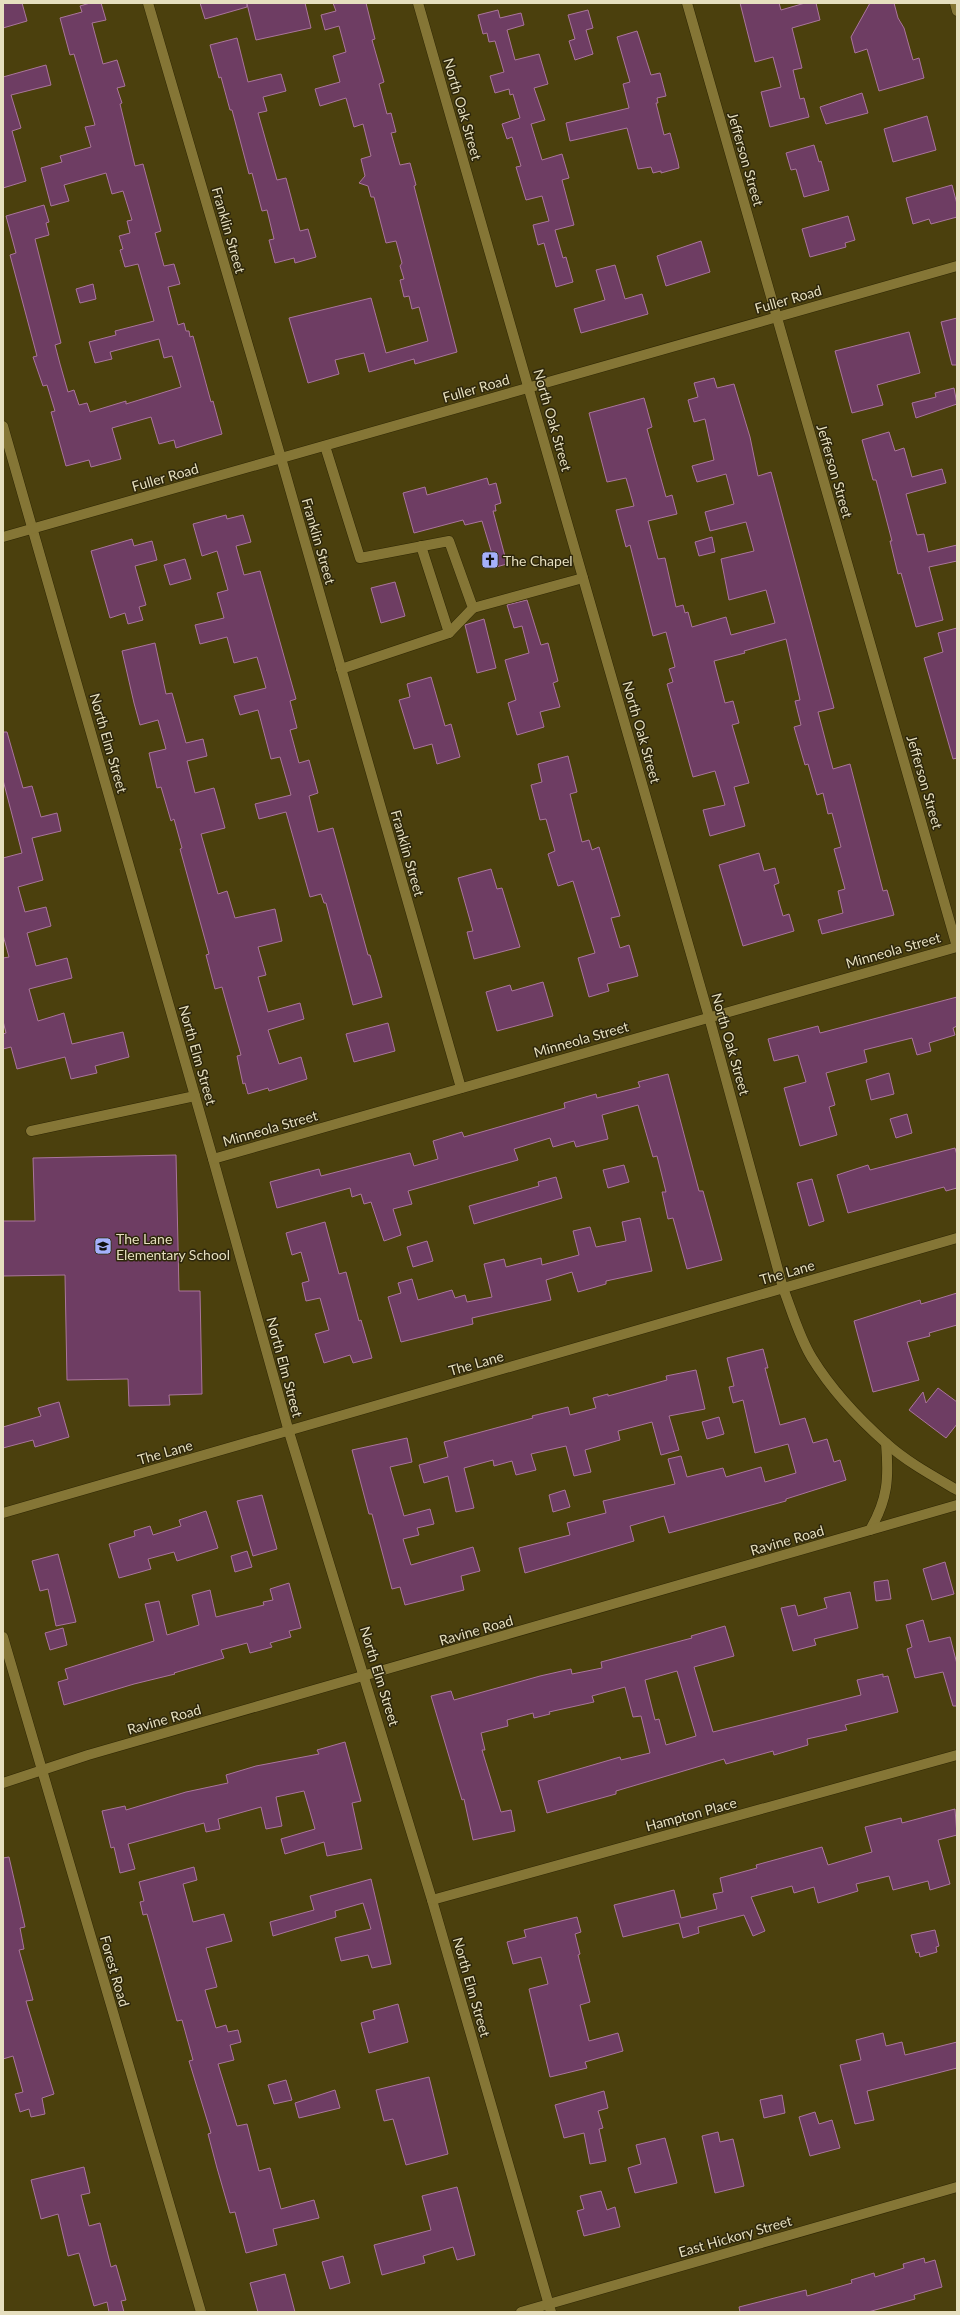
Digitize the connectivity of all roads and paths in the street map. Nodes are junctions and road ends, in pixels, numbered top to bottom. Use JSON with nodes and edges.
{"nodes":[{"id":1,"x":148,"y":3,"type":"edge"},
{"id":2,"x":418,"y":3,"type":"edge"},
{"id":3,"x":687,"y":3,"type":"edge"},
{"id":4,"x":955,"y":3,"type":"edge"},
{"id":5,"x":957,"y":11,"type":"edge"},
{"id":6,"x":957,"y":266,"type":"edge"},
{"id":7,"x":777,"y":317,"type":"junction"},
{"id":8,"x":529,"y":388,"type":"junction"},
{"id":9,"x":3,"y":426,"type":"edge"},
{"id":10,"x":324,"y":446,"type":"junction"},
{"id":11,"x":281,"y":458,"type":"junction"},
{"id":12,"x":32,"y":529,"type":"junction"},
{"id":13,"x":3,"y":537,"type":"edge"},
{"id":14,"x":421,"y":546,"type":"junction"},
{"id":15,"x":583,"y":578,"type":"junction"},
{"id":16,"x":473,"y":608,"type":"junction"},
{"id":17,"x":449,"y":633,"type":"junction"},
{"id":18,"x":341,"y":669,"type":"junction"},
{"id":19,"x":957,"y":946,"type":"edge"},
{"id":20,"x":709,"y":1017,"type":"junction"},
{"id":21,"x":461,"y":1088,"type":"junction"},
{"id":22,"x":195,"y":1096,"type":"junction"},
{"id":23,"x":31,"y":1131,"type":"dead end"},
{"id":24,"x":213,"y":1159,"type":"junction"},
{"id":25,"x":957,"y":1238,"type":"edge"},
{"id":26,"x":784,"y":1288,"type":"junction"},
{"id":27,"x":288,"y":1432,"type":"junction"},
{"id":28,"x":886,"y":1443,"type":"junction"},
{"id":29,"x":957,"y":1490,"type":"edge"},
{"id":30,"x":957,"y":1505,"type":"edge"},
{"id":31,"x":3,"y":1513,"type":"edge"},
{"id":32,"x":870,"y":1530,"type":"junction"},
{"id":33,"x":3,"y":1637,"type":"edge"},
{"id":34,"x":365,"y":1676,"type":"junction"},
{"id":35,"x":957,"y":1755,"type":"edge"},
{"id":36,"x":41,"y":1770,"type":"junction"},
{"id":37,"x":3,"y":1783,"type":"edge"},
{"id":38,"x":432,"y":1900,"type":"junction"},
{"id":39,"x":957,"y":2187,"type":"edge"},
{"id":40,"x":551,"y":2308,"type":"edge"},
{"id":41,"x":201,"y":2312,"type":"edge"},
{"id":42,"x":521,"y":2312,"type":"edge"}],
"edges":[{"from":1,"to":11,"type":"street","name":"Franklin Street"},
{"from":2,"to":8,"type":"street","name":"North Oak Street"},
{"from":3,"to":7,"type":"street","name":"Jefferson Street"},
{"from":4,"to":5,"type":"street"},
{"from":6,"to":7,"type":"street","name":"Fuller Road"},
{"from":7,"to":8,"type":"street","name":"Fuller Road"},
{"from":7,"to":19,"type":"street","name":"Jefferson Street"},
{"from":8,"to":10,"type":"street","name":"Fuller Road"},
{"from":8,"to":15,"type":"street","name":"North Oak Street"},
{"from":9,"to":12,"type":"street","name":"North Elm Street"},
{"from":10,"to":11,"type":"street","name":"Fuller Road"},
{"from":10,"to":14,"type":"street"},
{"from":11,"to":12,"type":"street","name":"Fuller Road"},
{"from":11,"to":18,"type":"street","name":"Franklin Street"},
{"from":12,"to":13,"type":"street","name":"Fuller Road"},
{"from":12,"to":22,"type":"street","name":"North Elm Street"},
{"from":14,"to":16,"type":"street"},
{"from":14,"to":17,"type":"street"},
{"from":15,"to":16,"type":"street"},
{"from":15,"to":20,"type":"street","name":"North Oak Street"},
{"from":16,"to":17,"type":"street"},
{"from":17,"to":18,"type":"street"},
{"from":18,"to":21,"type":"street","name":"Franklin Street"},
{"from":19,"to":20,"type":"street","name":"Minneola Street"},
{"from":20,"to":21,"type":"street","name":"Minneola Street"},
{"from":20,"to":26,"type":"street","name":"North Oak Street"},
{"from":21,"to":24,"type":"street","name":"Minneola Street"},
{"from":22,"to":23,"type":"street"},
{"from":22,"to":24,"type":"street","name":"North Elm Street"},
{"from":24,"to":27,"type":"street","name":"North Elm Street"},
{"from":25,"to":26,"type":"street","name":"The Lane"},
{"from":26,"to":27,"type":"street","name":"The Lane"},
{"from":26,"to":28,"type":"street","name":"North Oak Street"},
{"from":27,"to":31,"type":"street","name":"The Lane"},
{"from":27,"to":34,"type":"street","name":"North Elm Street"},
{"from":28,"to":29,"type":"street","name":"North Oak Street"},
{"from":28,"to":32,"type":"street"},
{"from":30,"to":32,"type":"street","name":"Ravine Road"},
{"from":32,"to":34,"type":"street","name":"Ravine Road"},
{"from":33,"to":36,"type":"street","name":"Forest Road"},
{"from":34,"to":36,"type":"street","name":"Ravine Road"},
{"from":34,"to":38,"type":"street","name":"North Elm Street"},
{"from":35,"to":38,"type":"street","name":"Hampton Place"},
{"from":36,"to":37,"type":"street","name":"Ravine Road"},
{"from":36,"to":41,"type":"street","name":"Forest Road"},
{"from":38,"to":40,"type":"street","name":"North Elm Street"},
{"from":39,"to":40,"type":"street","name":"East Hickory Street"},
{"from":40,"to":42,"type":"street","name":"East Hickory Street"}]}
